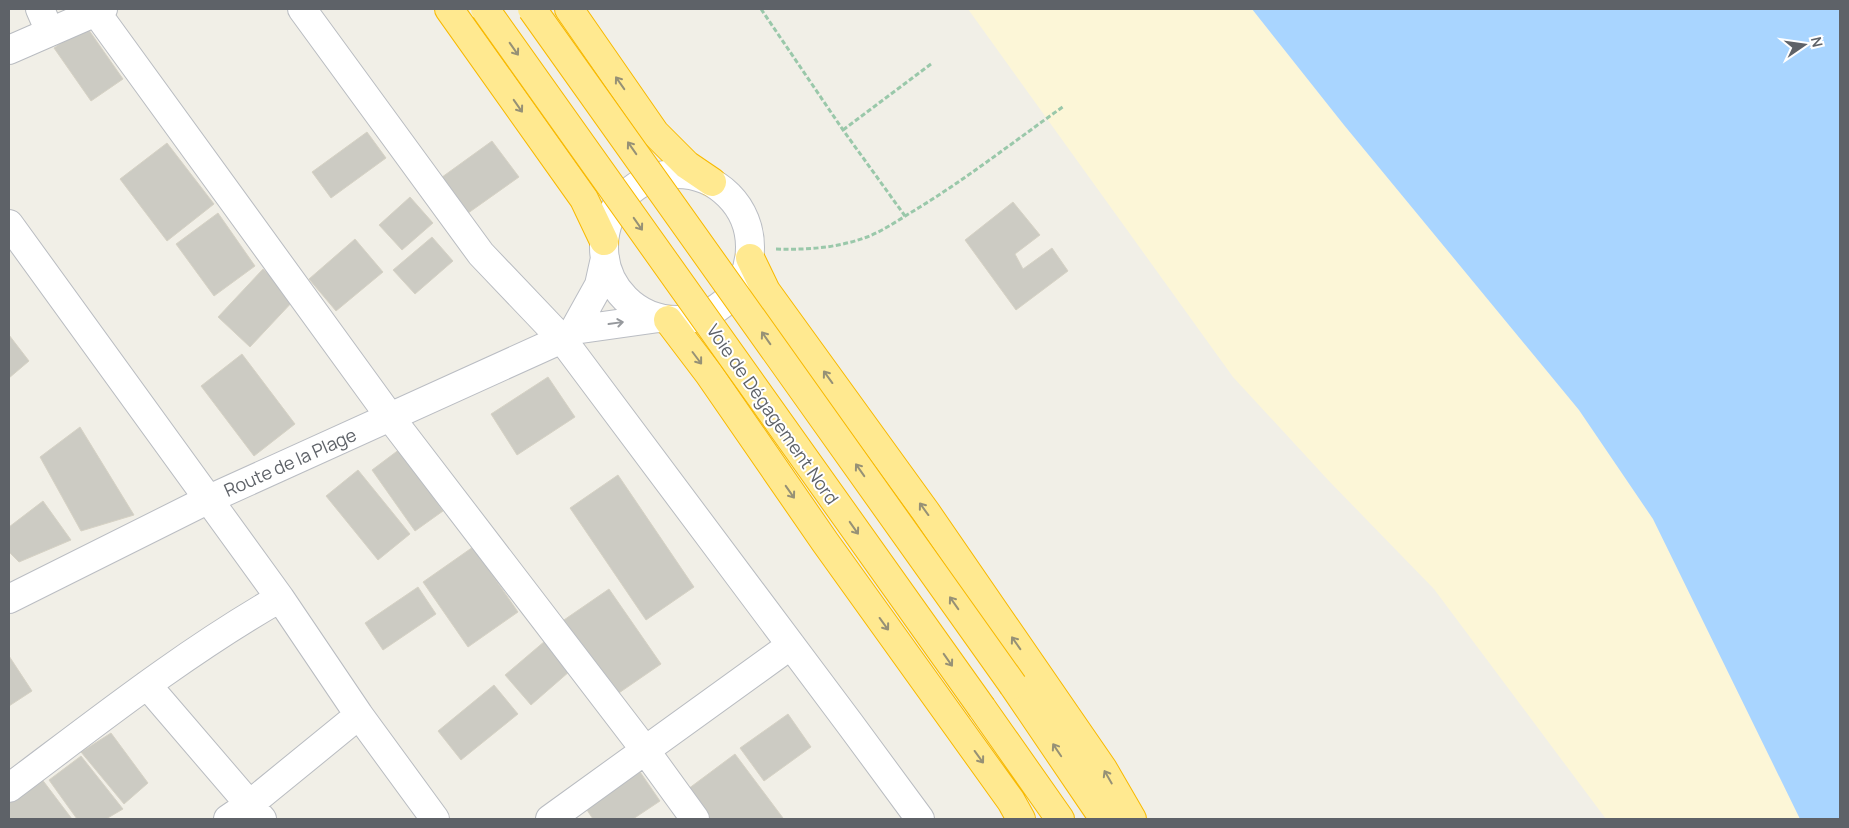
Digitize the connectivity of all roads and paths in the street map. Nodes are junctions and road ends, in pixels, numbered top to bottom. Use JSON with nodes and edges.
{"nodes":[{"id":1,"x":302,"y":9,"type":"edge"},
{"id":2,"x":449,"y":9,"type":"edge"},
{"id":3,"x":485,"y":9,"type":"edge"},
{"id":4,"x":532,"y":9,"type":"edge"},
{"id":5,"x":569,"y":9,"type":"edge"},
{"id":6,"x":761,"y":9,"type":"edge"},
{"id":7,"x":100,"y":10,"type":"edge"},
{"id":8,"x":45,"y":20,"type":"edge"},
{"id":9,"x":9,"y":50,"type":"edge"},
{"id":10,"x":932,"y":64,"type":"dead end"},
{"id":11,"x":1064,"y":106,"type":"dead end"},
{"id":12,"x":843,"y":130,"type":"junction"},
{"id":13,"x":712,"y":182,"type":"junction"},
{"id":14,"x":905,"y":216,"type":"junction"},
{"id":15,"x":9,"y":224,"type":"edge"},
{"id":16,"x":750,"y":249,"type":"junction"},
{"id":17,"x":604,"y":250,"type":"junction"},
{"id":18,"x":664,"y":319,"type":"junction"},
{"id":19,"x":568,"y":334,"type":"junction"},
{"id":20,"x":390,"y":417,"type":"junction"},
{"id":21,"x":207,"y":500,"type":"junction"},
{"id":22,"x":12,"y":590,"type":"edge"},
{"id":23,"x":280,"y":598,"type":"junction"},
{"id":24,"x":791,"y":645,"type":"junction"},
{"id":25,"x":147,"y":685,"type":"junction"},
{"id":26,"x":359,"y":715,"type":"junction"},
{"id":27,"x":645,"y":750,"type":"junction"},
{"id":28,"x":9,"y":788,"type":"edge"},
{"id":29,"x":256,"y":811,"type":"edge"},
{"id":30,"x":228,"y":819,"type":"edge"},
{"id":31,"x":435,"y":819,"type":"edge"},
{"id":32,"x":550,"y":819,"type":"edge"},
{"id":33,"x":695,"y":819,"type":"edge"},
{"id":34,"x":920,"y":819,"type":"edge"},
{"id":35,"x":1021,"y":819,"type":"edge"},
{"id":36,"x":1060,"y":819,"type":"edge"},
{"id":37,"x":1104,"y":819,"type":"edge"},
{"id":38,"x":1132,"y":819,"type":"edge"}],
"edges":[{"from":1,"to":19,"type":"street"},
{"from":2,"to":17,"type":"highway","one_way":true},
{"from":3,"to":36,"type":"highway","name":"Voie de Dégagement Nord","one_way":true,"bridge":true},
{"from":37,"to":4,"type":"highway","one_way":true,"bridge":true},
{"from":13,"to":5,"type":"highway","one_way":true},
{"from":6,"to":12,"type":"path"},
{"from":7,"to":8,"type":"street"},
{"from":7,"to":20,"type":"street"},
{"from":8,"to":9,"type":"street"},
{"from":10,"to":12,"type":"path"},
{"from":11,"to":14,"type":"path"},
{"from":12,"to":14,"type":"path"},
{"from":13,"to":16,"type":"street"},
{"from":13,"to":17,"type":"street"},
{"from":14,"to":16,"type":"path"},
{"from":15,"to":21,"type":"street"},
{"from":16,"to":18,"type":"street"},
{"from":38,"to":16,"type":"highway","one_way":true},
{"from":17,"to":18,"type":"street"},
{"from":17,"to":19,"type":"street"},
{"from":19,"to":18,"type":"street","name":"Route de la Plage","one_way":true},
{"from":18,"to":35,"type":"highway","one_way":true},
{"from":19,"to":20,"type":"street","name":"Route de la Plage"},
{"from":19,"to":24,"type":"street"},
{"from":20,"to":21,"type":"street","name":"Route de la Plage"},
{"from":20,"to":27,"type":"street"},
{"from":21,"to":22,"type":"street","name":"Route de la Plage"},
{"from":21,"to":23,"type":"street"},
{"from":23,"to":25,"type":"street"},
{"from":23,"to":26,"type":"street"},
{"from":24,"to":27,"type":"street"},
{"from":24,"to":34,"type":"street"},
{"from":25,"to":28,"type":"street"},
{"from":25,"to":29,"type":"street"},
{"from":26,"to":29,"type":"street"},
{"from":26,"to":31,"type":"street"},
{"from":27,"to":32,"type":"street"},
{"from":27,"to":33,"type":"street"},
{"from":29,"to":30,"type":"street"}]}
